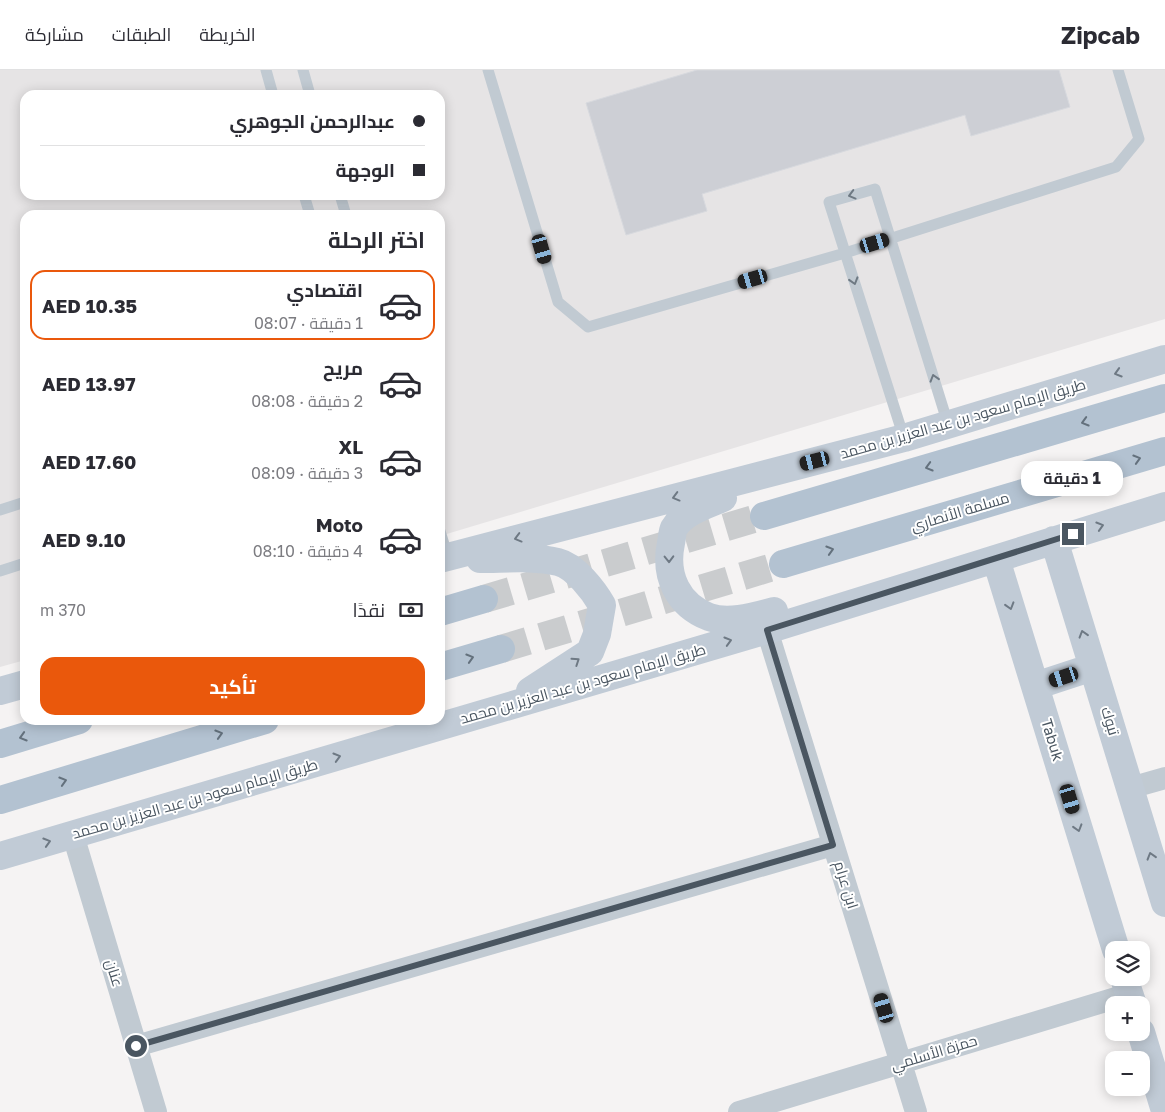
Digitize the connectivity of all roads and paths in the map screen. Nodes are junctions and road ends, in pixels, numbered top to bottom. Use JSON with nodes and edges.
{"nodes":[{"id":1,"x":266,"y":70,"type":"edge"},
{"id":2,"x":303,"y":70,"type":"edge"},
{"id":3,"x":1118,"y":70,"type":"edge"},
{"id":4,"x":491,"y":71,"type":"edge"},
{"id":5,"x":272,"y":90,"type":"edge"},
{"id":6,"x":309,"y":90,"type":"edge"},
{"id":7,"x":890,"y":239,"type":"junction"},
{"id":8,"x":845,"y":253,"type":"junction"},
{"id":9,"x":1165,"y":359,"type":"edge"},
{"id":10,"x":1165,"y":398,"type":"edge"},
{"id":11,"x":948,"y":424,"type":"junction"},
{"id":12,"x":904,"y":438,"type":"junction"},
{"id":13,"x":1165,"y":451,"type":"edge"},
{"id":14,"x":797,"y":466,"type":"junction"},
{"id":15,"x":20,"y":504,"type":"edge"},
{"id":16,"x":1165,"y":506,"type":"edge"},
{"id":17,"x":0,"y":510,"type":"edge"},
{"id":18,"x":764,"y":516,"type":"tunnel mouth"},
{"id":19,"x":1054,"y":540,"type":"junction"},
{"id":20,"x":445,"y":557,"type":"edge"},
{"id":21,"x":445,"y":558,"type":"edge"},
{"id":22,"x":996,"y":559,"type":"junction"},
{"id":23,"x":784,"y":564,"type":"tunnel mouth"},
{"id":24,"x":20,"y":565,"type":"edge"},
{"id":25,"x":0,"y":571,"type":"edge"},
{"id":26,"x":904,"y":588,"type":"junction"},
{"id":27,"x":484,"y":599,"type":"tunnel mouth"},
{"id":28,"x":445,"y":611,"type":"edge"},
{"id":29,"x":767,"y":630,"type":"junction"},
{"id":30,"x":501,"y":649,"type":"tunnel mouth"},
{"id":31,"x":445,"y":666,"type":"edge"},
{"id":32,"x":1093,"y":667,"type":"junction"},
{"id":33,"x":20,"y":685,"type":"edge"},
{"id":34,"x":1035,"y":686,"type":"junction"},
{"id":35,"x":0,"y":691,"type":"edge"},
{"id":36,"x":506,"y":707,"type":"junction"},
{"id":37,"x":63,"y":725,"type":"edge"},
{"id":38,"x":248,"y":725,"type":"edge"},
{"id":39,"x":0,"y":744,"type":"edge"},
{"id":40,"x":1165,"y":778,"type":"edge"},
{"id":41,"x":1130,"y":788,"type":"junction"},
{"id":42,"x":0,"y":800,"type":"edge"},
{"id":43,"x":73,"y":835,"type":"junction"},
{"id":44,"x":833,"y":845,"type":"junction"},
{"id":45,"x":0,"y":856,"type":"edge"},
{"id":46,"x":1165,"y":903,"type":"edge"},
{"id":47,"x":1113,"y":941,"type":"edge"},
{"id":48,"x":1129,"y":992,"type":"edge"},
{"id":49,"x":1144,"y":1041,"type":"edge"},
{"id":50,"x":136,"y":1046,"type":"junction"},
{"id":51,"x":901,"y":1063,"type":"junction"},
{"id":52,"x":1165,"y":1110,"type":"edge"},
{"id":53,"x":156,"y":1112,"type":"edge"},
{"id":54,"x":739,"y":1112,"type":"edge"},
{"id":55,"x":916,"y":1112,"type":"edge"}],
"edges":[{"from":1,"to":5,"type":"lane"},
{"from":2,"to":6,"type":"lane"},
{"from":3,"to":7,"type":"lane"},
{"from":4,"to":8,"type":"lane"},
{"from":7,"to":8,"type":"lane"},
{"from":7,"to":8,"type":"lane","one_way":true},
{"from":11,"to":7,"type":"lane","one_way":true},
{"from":8,"to":12,"type":"lane","one_way":true},
{"from":9,"to":11,"type":"street","name":"طريق الإمام سعود بن عبد العزيز بن محمد","one_way":true},
{"from":10,"to":18,"type":"main road","one_way":true},
{"from":11,"to":12,"type":"street","name":"طريق الإمام سعود بن عبد العزيز بن محمد"},
{"from":12,"to":14,"type":"street","name":"طريق الإمام سعود بن عبد العزيز بن محمد"},
{"from":23,"to":13,"type":"main road","name":"مسلمة الأنصاري","one_way":true},
{"from":14,"to":20,"type":"street","name":"طريق الإمام سعود بن عبد العزيز بن محمد","one_way":true},
{"from":14,"to":26,"type":"street","one_way":true},
{"from":15,"to":17,"type":"lane"},
{"from":19,"to":16,"type":"street","name":"طريق الإمام سعود بن عبد العزيز بن محمد","one_way":true},
{"from":19,"to":22,"type":"street","name":"طريق الإمام سعود بن عبد العزيز بن محمد"},
{"from":32,"to":19,"type":"street","name":"تبوك","one_way":true},
{"from":36,"to":21,"type":"street","one_way":true},
{"from":22,"to":26,"type":"street","name":"طريق الإمام سعود بن عبد العزيز بن محمد"},
{"from":22,"to":34,"type":"street","name":"Tabuk","one_way":true},
{"from":24,"to":25,"type":"lane"},
{"from":26,"to":29,"type":"street","name":"طريق الإمام سعود بن عبد العزيز بن محمد"},
{"from":27,"to":28,"type":"main road"},
{"from":36,"to":29,"type":"street","name":"طريق الإمام سعود بن عبد العزيز بن محمد","one_way":true},
{"from":29,"to":44,"type":"street","name":"ابن عرام"},
{"from":31,"to":30,"type":"main road","one_way":true},
{"from":32,"to":34,"type":"street"},
{"from":32,"to":41,"type":"street","name":"تبوك"},
{"from":33,"to":35,"type":"street"},
{"from":34,"to":47,"type":"street","name":"Tabuk","one_way":true},
{"from":43,"to":36,"type":"street","name":"طريق الإمام سعود بن عبد العزيز بن محمد","one_way":true},
{"from":37,"to":39,"type":"main road","one_way":true},
{"from":42,"to":38,"type":"main road","one_way":true},
{"from":40,"to":41,"type":"street"},
{"from":46,"to":41,"type":"street","name":"تبوك","one_way":true},
{"from":45,"to":43,"type":"street","name":"طريق الإمام سعود بن عبد العزيز بن محمد","one_way":true},
{"from":43,"to":50,"type":"street","name":"عنان"},
{"from":44,"to":50,"type":"street"},
{"from":44,"to":51,"type":"street","name":"ابن عرام"},
{"from":48,"to":51,"type":"street","name":"حمزة الأسلمي"},
{"from":49,"to":52,"type":"street"},
{"from":50,"to":53,"type":"street","name":"عنان"},
{"from":51,"to":54,"type":"street","name":"حمزة الأسلمي"},
{"from":51,"to":55,"type":"street","name":"ابن عرام"}]}
